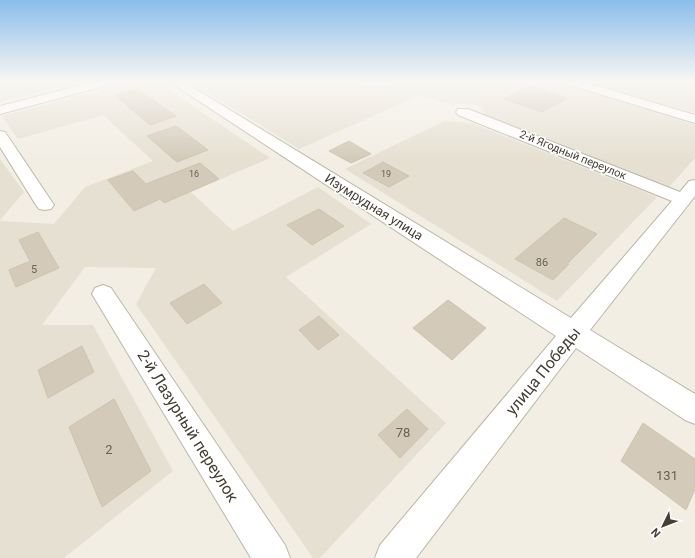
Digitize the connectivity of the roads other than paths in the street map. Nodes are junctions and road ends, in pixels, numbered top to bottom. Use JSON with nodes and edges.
{"nodes":[{"id":1,"x":217,"y":108,"type":"edge"},
{"id":2,"x":658,"y":108,"type":"edge"},
{"id":3,"x":464,"y":112,"type":"dead end"},
{"id":4,"x":695,"y":119,"type":"edge"},
{"id":5,"x":0,"y":135,"type":"edge"},
{"id":6,"x":689,"y":192,"type":"edge"},
{"id":7,"x":44,"y":205,"type":"dead end"},
{"id":8,"x":103,"y":294,"type":"dead end"},
{"id":9,"x":573,"y":333,"type":"junction"},
{"id":10,"x":695,"y":410,"type":"edge"},
{"id":11,"x":272,"y":558,"type":"edge"},
{"id":12,"x":392,"y":558,"type":"edge"}],
"edges":[{"from":1,"to":9,"type":"street","name":"Изумрудная улица"},
{"from":2,"to":4,"type":"street"},
{"from":3,"to":6,"type":"street","name":"2-й Ягодный переулок"},
{"from":5,"to":7,"type":"street"},
{"from":6,"to":9,"type":"street","name":"улица Победы"},
{"from":8,"to":11,"type":"street","name":"2-й Лазурный переулок"},
{"from":9,"to":10,"type":"street","name":"Изумрудная улица"},
{"from":9,"to":12,"type":"street","name":"улица Победы"}]}
